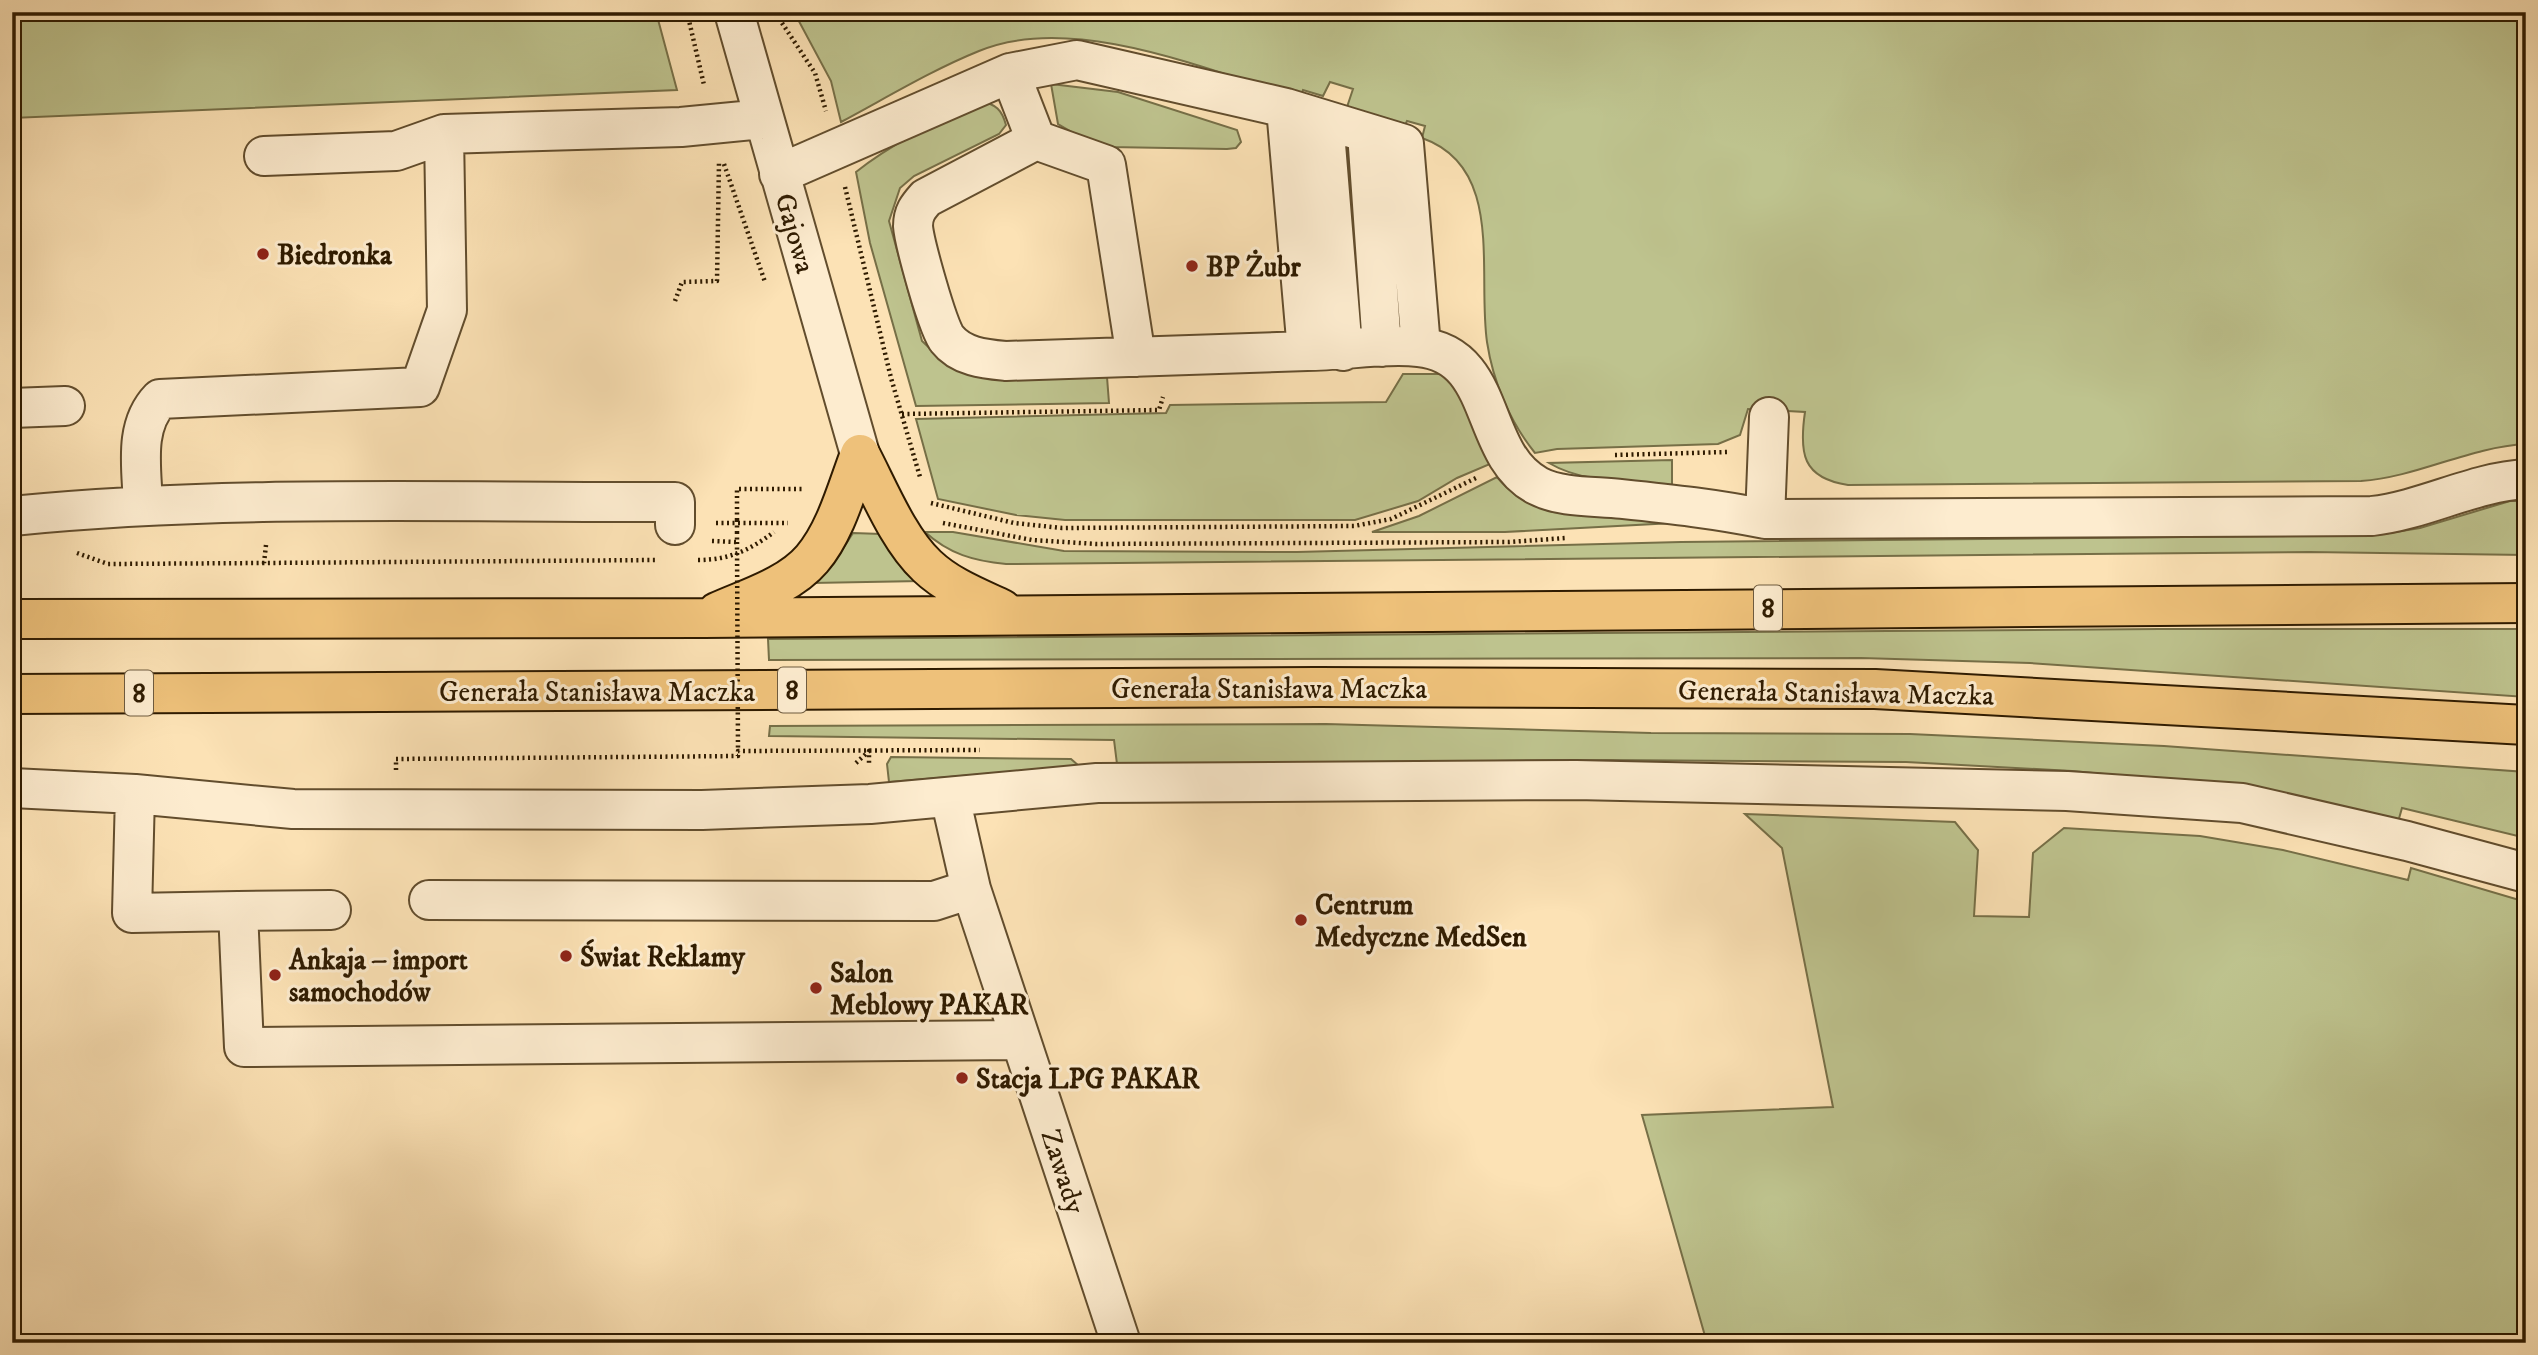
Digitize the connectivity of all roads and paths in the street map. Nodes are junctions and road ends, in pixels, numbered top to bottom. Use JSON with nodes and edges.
{"nodes":[{"id":1,"x":687,"y":12,"type":"edge"},
{"id":2,"x":734,"y":12,"type":"edge"},
{"id":3,"x":775,"y":12,"type":"edge"},
{"id":4,"x":1010,"y":73,"type":"junction"},
{"id":5,"x":1286,"y":108,"type":"junction"},
{"id":6,"x":764,"y":119,"type":"junction"},
{"id":7,"x":1324,"y":120,"type":"junction"},
{"id":8,"x":1367,"y":133,"type":"junction"},
{"id":9,"x":444,"y":134,"type":"junction"},
{"id":10,"x":716,"y":137,"type":"junction"},
{"id":11,"x":1036,"y":141,"type":"junction"},
{"id":12,"x":836,"y":149,"type":"junction"},
{"id":13,"x":264,"y":156,"type":"dead end"},
{"id":14,"x":779,"y":174,"type":"junction"},
{"id":15,"x":767,"y":286,"type":"dead end"},
{"id":16,"x":676,"y":301,"type":"dead end"},
{"id":17,"x":1382,"y":347,"type":"junction"},
{"id":18,"x":1421,"y":347,"type":"junction"},
{"id":19,"x":1325,"y":351,"type":"junction"},
{"id":20,"x":1176,"y":356,"type":"junction"},
{"id":21,"x":1136,"y":357,"type":"junction"},
{"id":22,"x":65,"y":407,"type":"dead end"},
{"id":23,"x":12,"y":408,"type":"edge"},
{"id":24,"x":902,"y":414,"type":"junction"},
{"id":25,"x":1769,"y":417,"type":"dead end"},
{"id":26,"x":860,"y":454,"type":"junction"},
{"id":27,"x":2526,"y":479,"type":"edge"},
{"id":28,"x":798,"y":489,"type":"dead end"},
{"id":29,"x":923,"y":489,"type":"dead end"},
{"id":30,"x":927,"y":502,"type":"dead end"},
{"id":31,"x":143,"y":506,"type":"junction"},
{"id":32,"x":929,"y":512,"type":"dead end"},
{"id":33,"x":12,"y":516,"type":"edge"},
{"id":34,"x":1765,"y":519,"type":"junction"},
{"id":35,"x":931,"y":522,"type":"dead end"},
{"id":36,"x":718,"y":523,"type":"dead end"},
{"id":37,"x":797,"y":523,"type":"dead end"},
{"id":38,"x":675,"y":525,"type":"dead end"},
{"id":39,"x":774,"y":532,"type":"dead end"},
{"id":40,"x":1577,"y":537,"type":"dead end"},
{"id":41,"x":725,"y":541,"type":"dead end"},
{"id":42,"x":737,"y":542,"type":"junction"},
{"id":43,"x":277,"y":545,"type":"dead end"},
{"id":44,"x":72,"y":552,"type":"dead end"},
{"id":45,"x":663,"y":560,"type":"dead end"},
{"id":46,"x":690,"y":560,"type":"dead end"},
{"id":47,"x":264,"y":563,"type":"junction"},
{"id":48,"x":2526,"y":575,"type":"edge"},
{"id":49,"x":2526,"y":603,"type":"edge"},
{"id":50,"x":2406,"y":604,"type":"junction"},
{"id":51,"x":1010,"y":613,"type":"junction"},
{"id":52,"x":704,"y":618,"type":"junction"},
{"id":53,"x":12,"y":619,"type":"edge"},
{"id":54,"x":12,"y":694,"type":"edge"},
{"id":55,"x":2482,"y":722,"type":"junction"},
{"id":56,"x":2526,"y":725,"type":"edge"},
{"id":57,"x":2526,"y":740,"type":"edge"},
{"id":58,"x":988,"y":750,"type":"dead end"},
{"id":59,"x":738,"y":751,"type":"junction"},
{"id":60,"x":396,"y":778,"type":"dead end"},
{"id":61,"x":12,"y":788,"type":"edge"},
{"id":62,"x":135,"y":794,"type":"junction"},
{"id":63,"x":950,"y":797,"type":"junction"},
{"id":64,"x":2526,"y":873,"type":"edge"},
{"id":65,"x":971,"y":889,"type":"junction"},
{"id":66,"x":429,"y":900,"type":"dead end"},
{"id":67,"x":331,"y":910,"type":"dead end"},
{"id":68,"x":238,"y":911,"type":"junction"},
{"id":69,"x":1020,"y":1040,"type":"junction"},
{"id":70,"x":1121,"y":1343,"type":"edge"}],
"edges":[{"from":1,"to":10,"type":"path"},
{"from":2,"to":6,"type":"street","name":"Gajowa"},
{"from":3,"to":12,"type":"path"},
{"from":4,"to":5,"type":"street"},
{"from":4,"to":11,"type":"street"},
{"from":4,"to":12,"type":"street"},
{"from":5,"to":7,"type":"street"},
{"from":5,"to":19,"type":"street"},
{"from":6,"to":10,"type":"street"},
{"from":6,"to":14,"type":"street","name":"Gajowa"},
{"from":7,"to":8,"type":"street"},
{"from":7,"to":19,"type":"street"},
{"from":8,"to":17,"type":"street"},
{"from":8,"to":18,"type":"street"},
{"from":9,"to":10,"type":"street"},
{"from":9,"to":13,"type":"street"},
{"from":9,"to":31,"type":"street"},
{"from":10,"to":15,"type":"path"},
{"from":10,"to":16,"type":"path"},
{"from":11,"to":21,"type":"street"},
{"from":11,"to":21,"type":"street"},
{"from":12,"to":14,"type":"street"},
{"from":12,"to":24,"type":"path"},
{"from":14,"to":26,"type":"street","name":"Gajowa"},
{"from":17,"to":18,"type":"street"},
{"from":17,"to":19,"type":"street"},
{"from":18,"to":34,"type":"street"},
{"from":19,"to":20,"type":"street"},
{"from":20,"to":21,"type":"street"},
{"from":20,"to":24,"type":"path"},
{"from":22,"to":23,"type":"street"},
{"from":24,"to":29,"type":"path"},
{"from":25,"to":34,"type":"street"},
{"from":26,"to":51,"type":"highway"},
{"from":26,"to":52,"type":"highway"},
{"from":27,"to":34,"type":"street"},
{"from":28,"to":42,"type":"path","bridge":true},
{"from":30,"to":32,"type":"path"},
{"from":31,"to":33,"type":"street"},
{"from":31,"to":38,"type":"street"},
{"from":35,"to":40,"type":"path"},
{"from":36,"to":37,"type":"path"},
{"from":39,"to":46,"type":"path"},
{"from":41,"to":42,"type":"path"},
{"from":42,"to":59,"type":"path","bridge":true},
{"from":43,"to":47,"type":"path"},
{"from":44,"to":47,"type":"path"},
{"from":45,"to":47,"type":"path"},
{"from":48,"to":50,"type":"highway"},
{"from":49,"to":50,"type":"highway","number":"8"},
{"from":50,"to":51,"type":"highway","number":"8"},
{"from":51,"to":52,"type":"highway","number":"8"},
{"from":52,"to":53,"type":"highway","number":"8"},
{"from":54,"to":55,"type":"highway","name":"Generała Stanisława Maczka","number":"8"},
{"from":55,"to":56,"type":"highway","name":"Generała Stanisława Maczka","number":"8"},
{"from":55,"to":57,"type":"highway"},
{"from":58,"to":59,"type":"path"},
{"from":59,"to":60,"type":"path"},
{"from":61,"to":62,"type":"street"},
{"from":62,"to":63,"type":"street"},
{"from":62,"to":68,"type":"street"},
{"from":63,"to":64,"type":"street"},
{"from":63,"to":65,"type":"street","name":"Zawady"},
{"from":65,"to":66,"type":"street"},
{"from":65,"to":69,"type":"street","name":"Zawady"},
{"from":67,"to":68,"type":"street"},
{"from":68,"to":69,"type":"street"},
{"from":69,"to":70,"type":"street","name":"Zawady"}]}
